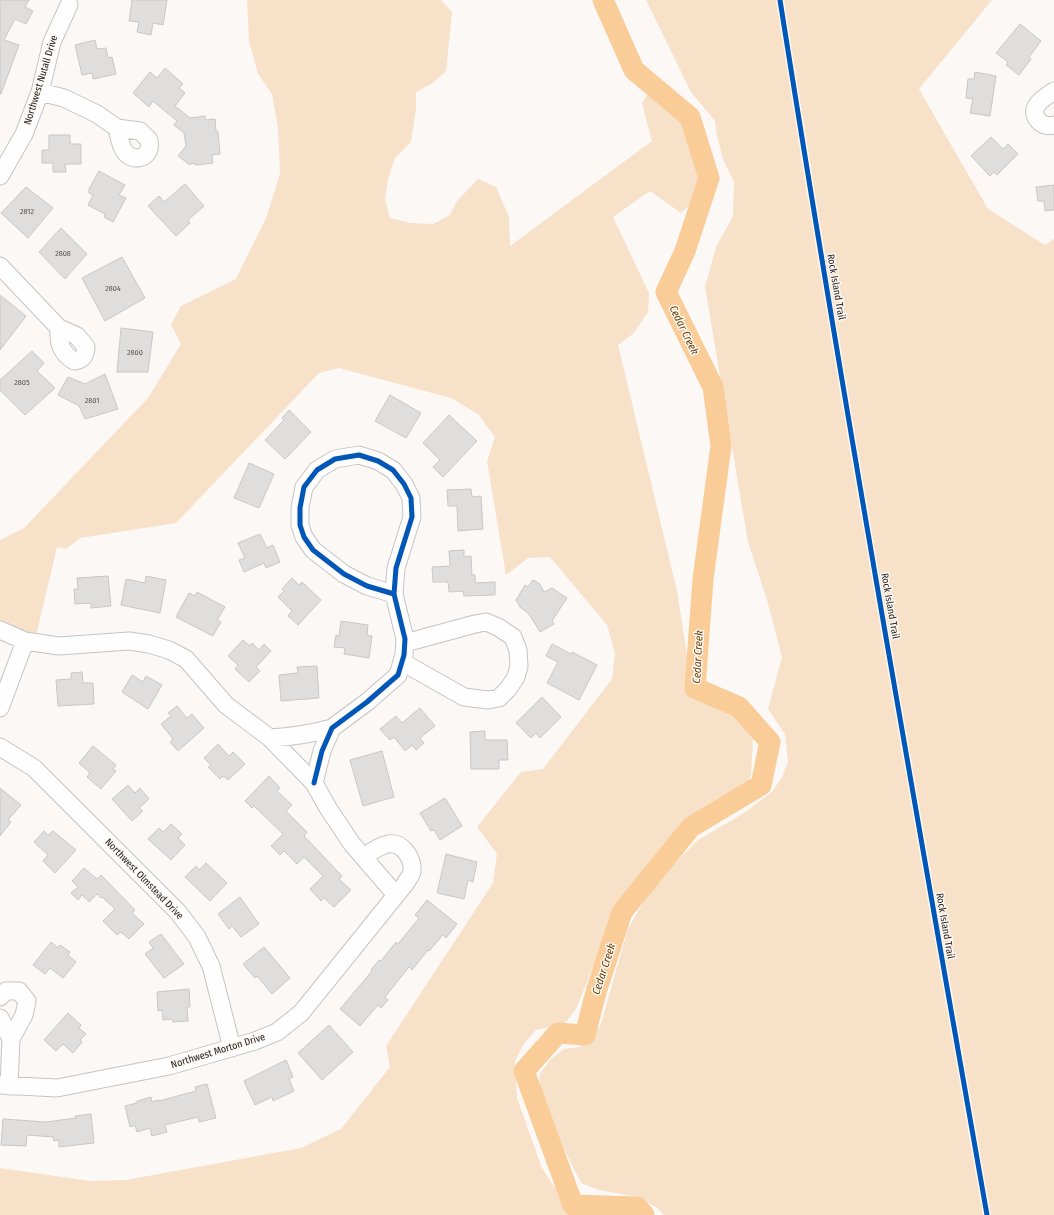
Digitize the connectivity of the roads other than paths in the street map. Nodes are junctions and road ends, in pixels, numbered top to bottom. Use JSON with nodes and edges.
{"nodes":[{"id":1,"x":75,"y":2,"type":"edge"},
{"id":2,"x":1054,"y":91,"type":"edge"},
{"id":3,"x":40,"y":92,"type":"junction"},
{"id":4,"x":1054,"y":125,"type":"edge"},
{"id":5,"x":117,"y":128,"type":"dead end"},
{"id":6,"x":0,"y":176,"type":"edge"},
{"id":7,"x":0,"y":266,"type":"edge"},
{"id":8,"x":59,"y":328,"type":"dead end"},
{"id":9,"x":394,"y":594,"type":"junction"},
{"id":10,"x":0,"y":630,"type":"edge"},
{"id":11,"x":25,"y":641,"type":"junction"},
{"id":12,"x":405,"y":643,"type":"junction"},
{"id":13,"x":402,"y":661,"type":"junction"},
{"id":14,"x":0,"y":708,"type":"edge"},
{"id":15,"x":332,"y":728,"type":"junction"},
{"id":16,"x":270,"y":738,"type":"junction"},
{"id":17,"x":0,"y":747,"type":"edge"},
{"id":18,"x":314,"y":783,"type":"junction"},
{"id":19,"x":363,"y":857,"type":"junction"},
{"id":20,"x":396,"y":894,"type":"junction"},
{"id":21,"x":0,"y":997,"type":"edge"},
{"id":22,"x":0,"y":1018,"type":"edge"},
{"id":23,"x":11,"y":1040,"type":"junction"},
{"id":24,"x":232,"y":1048,"type":"junction"},
{"id":25,"x":5,"y":1086,"type":"edge"}],
"edges":[{"from":1,"to":3,"type":"street","name":"Northwest Nutall Drive"},
{"from":2,"to":4,"type":"street"},
{"from":3,"to":5,"type":"street"},
{"from":3,"to":6,"type":"street","name":"Northwest Nutall Drive"},
{"from":7,"to":8,"type":"street"},
{"from":9,"to":9,"type":"street"},
{"from":9,"to":12,"type":"street"},
{"from":10,"to":11,"type":"street"},
{"from":11,"to":14,"type":"street"},
{"from":11,"to":16,"type":"street"},
{"from":12,"to":13,"type":"street"},
{"from":12,"to":13,"type":"street"},
{"from":13,"to":15,"type":"street"},
{"from":15,"to":16,"type":"street"},
{"from":15,"to":18,"type":"street"},
{"from":16,"to":18,"type":"street"},
{"from":17,"to":24,"type":"street","name":"Northwest Olmstead Drive"},
{"from":18,"to":19,"type":"street"},
{"from":19,"to":20,"type":"street"},
{"from":19,"to":20,"type":"street","name":"Northwest Morton Drive"},
{"from":20,"to":24,"type":"street","name":"Northwest Morton Drive"},
{"from":21,"to":23,"type":"street"},
{"from":22,"to":23,"type":"street"},
{"from":23,"to":25,"type":"street"},
{"from":24,"to":25,"type":"street","name":"Northwest Morton Drive"}]}
